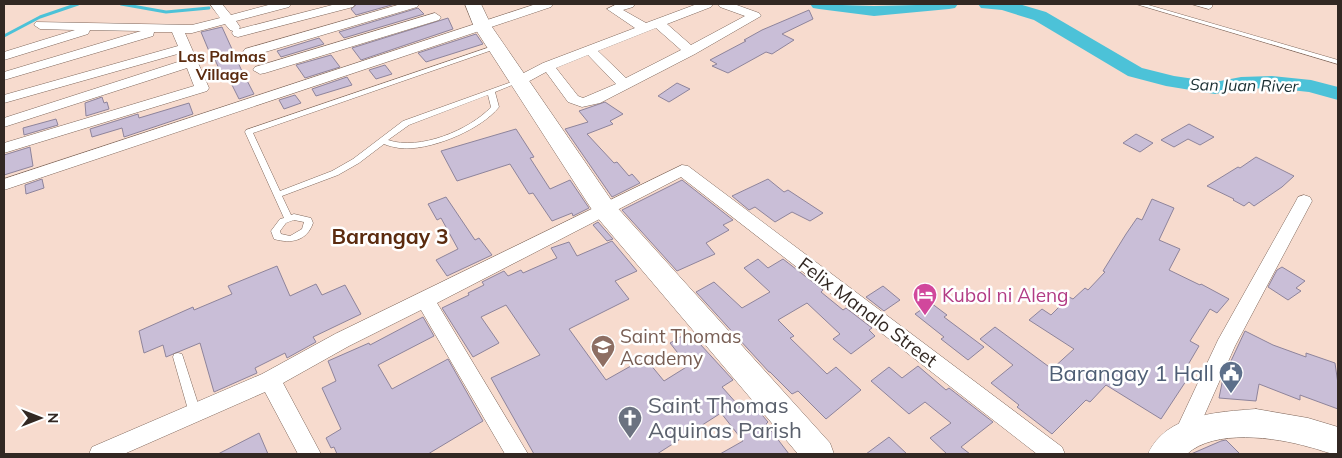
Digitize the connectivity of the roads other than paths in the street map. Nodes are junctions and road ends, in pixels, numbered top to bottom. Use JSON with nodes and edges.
{"nodes":[{"id":1,"x":216,"y":4,"type":"edge"},
{"id":2,"x":285,"y":4,"type":"edge"},
{"id":3,"x":349,"y":4,"type":"edge"},
{"id":4,"x":413,"y":4,"type":"edge"},
{"id":5,"x":425,"y":4,"type":"edge"},
{"id":6,"x":473,"y":4,"type":"edge"},
{"id":7,"x":546,"y":4,"type":"edge"},
{"id":8,"x":629,"y":4,"type":"edge"},
{"id":9,"x":707,"y":4,"type":"edge"},
{"id":10,"x":724,"y":4,"type":"edge"},
{"id":11,"x":1139,"y":4,"type":"edge"},
{"id":12,"x":1194,"y":4,"type":"edge"},
{"id":13,"x":1209,"y":4,"type":"edge"},
{"id":14,"x":515,"y":10,"type":"edge"},
{"id":15,"x":435,"y":17,"type":"junction"},
{"id":16,"x":228,"y":20,"type":"junction"},
{"id":17,"x":40,"y":25,"type":"dead end"},
{"id":18,"x":651,"y":25,"type":"junction"},
{"id":19,"x":100,"y":26,"type":"junction"},
{"id":20,"x":482,"y":27,"type":"junction"},
{"id":21,"x":162,"y":29,"type":"junction"},
{"id":22,"x":176,"y":29,"type":"junction"},
{"id":23,"x":238,"y":32,"type":"junction"},
{"id":24,"x":451,"y":37,"type":"junction"},
{"id":25,"x":496,"y":47,"type":"junction"},
{"id":26,"x":184,"y":48,"type":"junction"},
{"id":27,"x":590,"y":50,"type":"junction"},
{"id":28,"x":250,"y":52,"type":"junction"},
{"id":29,"x":690,"y":52,"type":"junction"},
{"id":30,"x":4,"y":56,"type":"edge"},
{"id":31,"x":192,"y":62,"type":"junction"},
{"id":32,"x":1338,"y":62,"type":"edge"},
{"id":33,"x":548,"y":66,"type":"junction"},
{"id":34,"x":4,"y":76,"type":"edge"},
{"id":35,"x":519,"y":81,"type":"junction"},
{"id":36,"x":265,"y":83,"type":"junction"},
{"id":37,"x":625,"y":85,"type":"junction"},
{"id":38,"x":491,"y":92,"type":"junction"},
{"id":39,"x":4,"y":99,"type":"edge"},
{"id":40,"x":4,"y":123,"type":"edge"},
{"id":41,"x":383,"y":141,"type":"junction"},
{"id":42,"x":4,"y":148,"type":"edge"},
{"id":43,"x":4,"y":185,"type":"edge"},
{"id":44,"x":278,"y":195,"type":"junction"},
{"id":45,"x":1304,"y":201,"type":"dead end"},
{"id":46,"x":605,"y":210,"type":"junction"},
{"id":47,"x":288,"y":218,"type":"dead end"},
{"id":48,"x":425,"y":300,"type":"junction"},
{"id":49,"x":178,"y":357,"type":"dead end"},
{"id":50,"x":270,"y":380,"type":"junction"},
{"id":51,"x":195,"y":413,"type":"junction"},
{"id":52,"x":1338,"y":442,"type":"edge"},
{"id":53,"x":1174,"y":445,"type":"edge"},
{"id":54,"x":100,"y":454,"type":"edge"},
{"id":55,"x":310,"y":454,"type":"edge"},
{"id":56,"x":517,"y":454,"type":"edge"},
{"id":57,"x":818,"y":454,"type":"edge"},
{"id":58,"x":1054,"y":454,"type":"edge"}],
"edges":[{"from":1,"to":16,"type":"street"},
{"from":2,"to":16,"type":"street"},
{"from":3,"to":23,"type":"street"},
{"from":4,"to":28,"type":"street"},
{"from":5,"to":15,"type":"street"},
{"from":6,"to":20,"type":"main road"},
{"from":7,"to":14,"type":"street"},
{"from":8,"to":18,"type":"street"},
{"from":9,"to":18,"type":"street"},
{"from":10,"to":29,"type":"street"},
{"from":11,"to":32,"type":"lane"},
{"from":12,"to":13,"type":"lane"},
{"from":14,"to":20,"type":"street"},
{"from":15,"to":24,"type":"street"},
{"from":15,"to":36,"type":"street"},
{"from":16,"to":22,"type":"street"},
{"from":16,"to":23,"type":"street"},
{"from":17,"to":19,"type":"street"},
{"from":18,"to":27,"type":"street"},
{"from":18,"to":29,"type":"street"},
{"from":19,"to":21,"type":"street"},
{"from":19,"to":30,"type":"street"},
{"from":20,"to":24,"type":"street"},
{"from":20,"to":25,"type":"main road"},
{"from":21,"to":22,"type":"street"},
{"from":21,"to":34,"type":"street"},
{"from":22,"to":26,"type":"street"},
{"from":23,"to":28,"type":"street"},
{"from":24,"to":36,"type":"street"},
{"from":25,"to":35,"type":"main road"},
{"from":25,"to":44,"type":"lane"},
{"from":26,"to":31,"type":"street"},
{"from":26,"to":39,"type":"street"},
{"from":27,"to":33,"type":"street"},
{"from":27,"to":37,"type":"street"},
{"from":28,"to":36,"type":"street"},
{"from":29,"to":37,"type":"street"},
{"from":31,"to":40,"type":"street"},
{"from":31,"to":42,"type":"street"},
{"from":33,"to":35,"type":"street"},
{"from":33,"to":37,"type":"street"},
{"from":35,"to":38,"type":"lane"},
{"from":35,"to":46,"type":"main road"},
{"from":36,"to":43,"type":"street"},
{"from":38,"to":41,"type":"lane"},
{"from":38,"to":41,"type":"lane"},
{"from":41,"to":44,"type":"lane"},
{"from":44,"to":47,"type":"lane"},
{"from":45,"to":53,"type":"street"},
{"from":46,"to":48,"type":"street"},
{"from":46,"to":57,"type":"main road"},
{"from":46,"to":58,"type":"street","name":"Felix Manalo Street"},
{"from":48,"to":50,"type":"street"},
{"from":48,"to":56,"type":"street"},
{"from":49,"to":51,"type":"lane"},
{"from":50,"to":51,"type":"street"},
{"from":50,"to":55,"type":"street"},
{"from":51,"to":54,"type":"street"},
{"from":52,"to":53,"type":"main road"}]}
